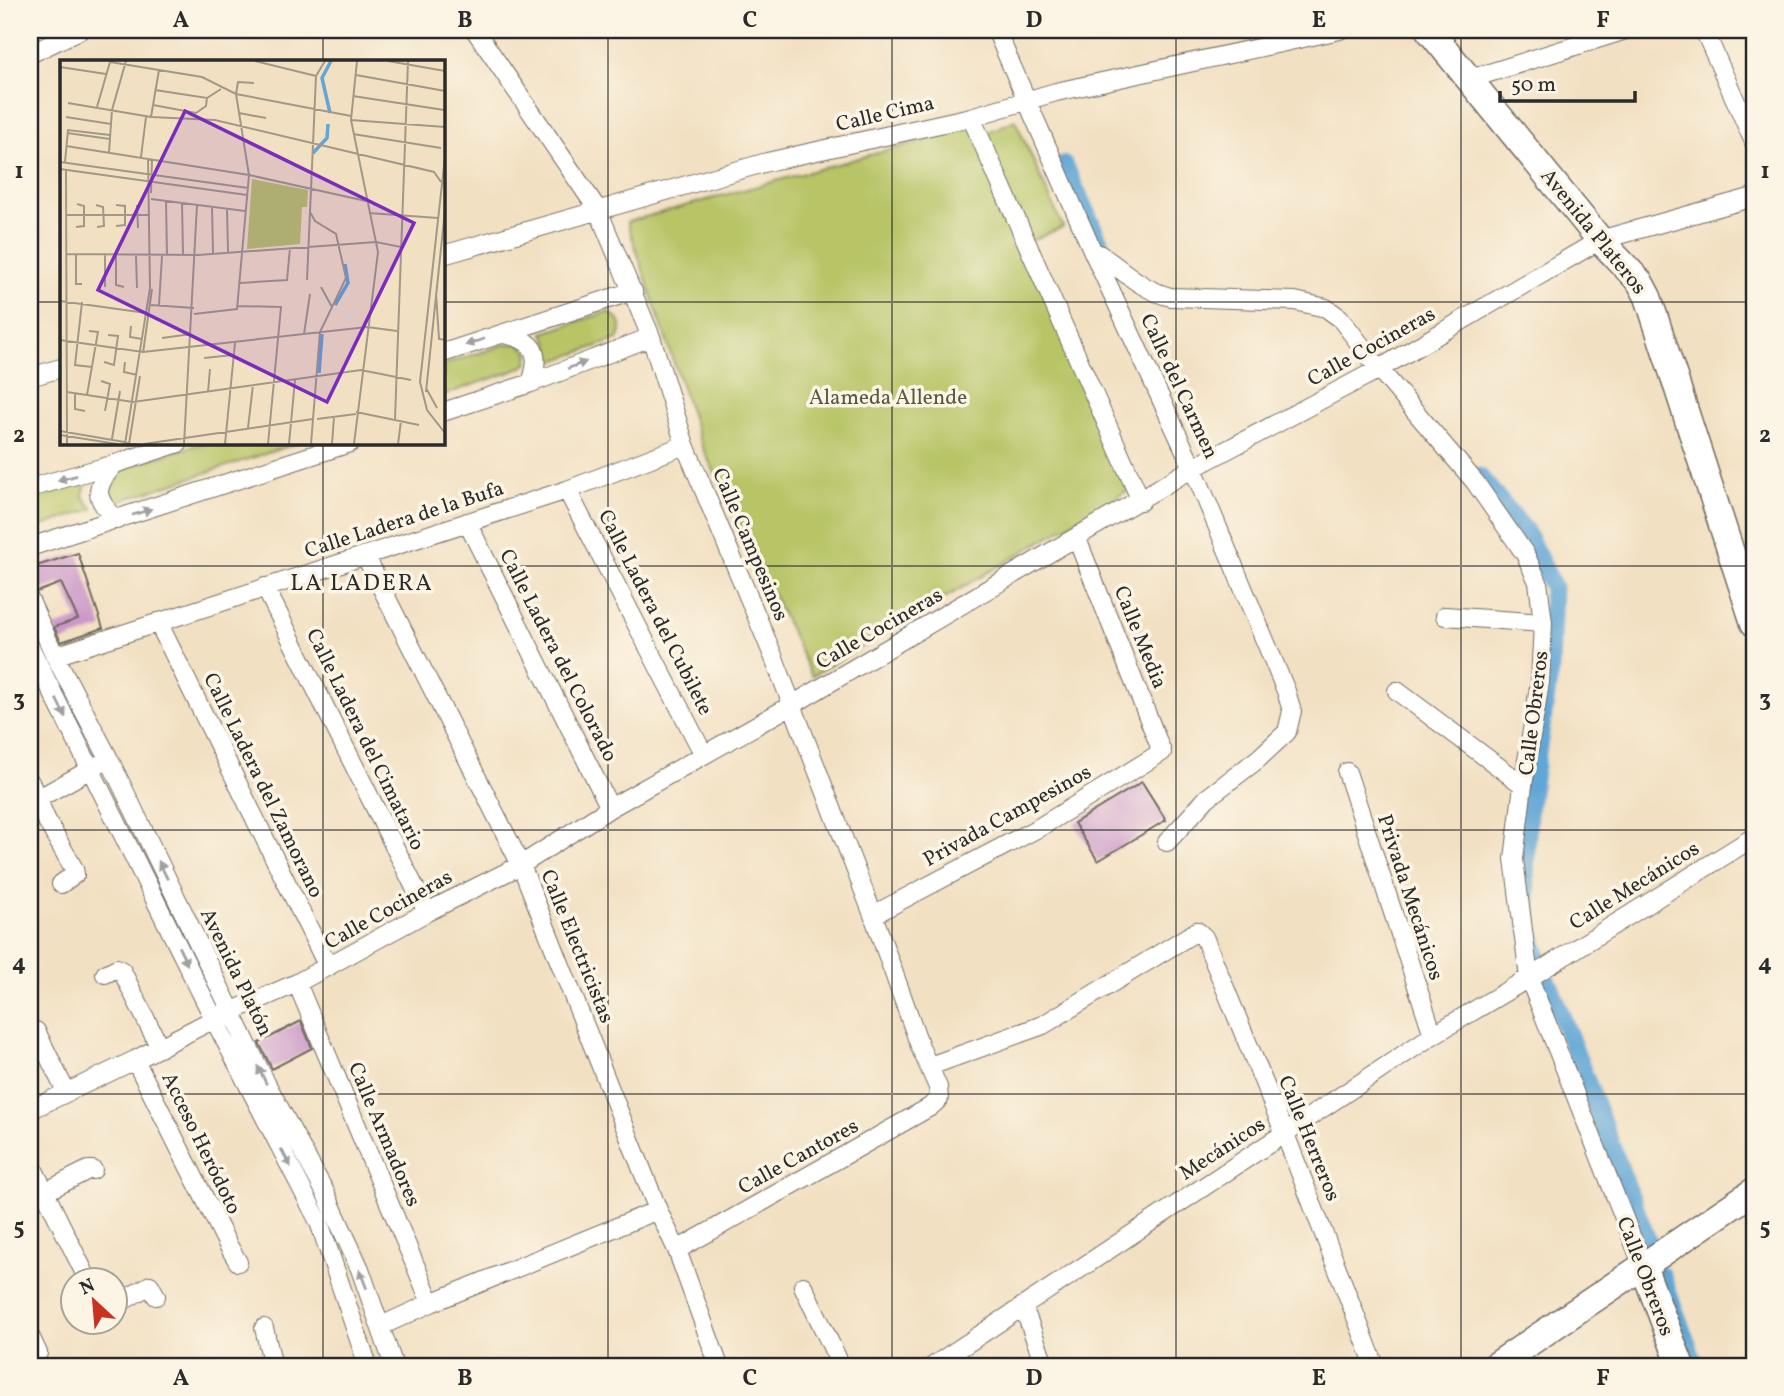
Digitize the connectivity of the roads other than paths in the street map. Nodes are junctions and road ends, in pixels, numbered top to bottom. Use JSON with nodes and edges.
{"nodes":[{"id":1,"x":80,"y":30,"type":"edge"},
{"id":2,"x":475,"y":30,"type":"edge"},
{"id":3,"x":996,"y":30,"type":"edge"},
{"id":4,"x":1340,"y":30,"type":"edge"},
{"id":5,"x":1429,"y":30,"type":"edge"},
{"id":6,"x":1626,"y":30,"type":"edge"},
{"id":7,"x":1704,"y":30,"type":"edge"},
{"id":8,"x":30,"y":54,"type":"edge"},
{"id":9,"x":1469,"y":79,"type":"junction"},
{"id":10,"x":1028,"y":101,"type":"junction"},
{"id":11,"x":971,"y":117,"type":"junction"},
{"id":12,"x":1754,"y":142,"type":"edge"},
{"id":13,"x":1754,"y":197,"type":"edge"},
{"id":14,"x":598,"y":210,"type":"junction"},
{"id":15,"x":1600,"y":240,"type":"junction"},
{"id":16,"x":1093,"y":252,"type":"junction"},
{"id":17,"x":444,"y":255,"type":"edge"},
{"id":18,"x":633,"y":290,"type":"junction"},
{"id":19,"x":501,"y":334,"type":"junction"},
{"id":20,"x":650,"y":337,"type":"junction"},
{"id":21,"x":444,"y":353,"type":"edge"},
{"id":22,"x":60,"y":368,"type":"edge"},
{"id":23,"x":1379,"y":369,"type":"junction"},
{"id":24,"x":30,"y":377,"type":"edge"},
{"id":25,"x":531,"y":383,"type":"junction"},
{"id":26,"x":444,"y":412,"type":"edge"},
{"id":27,"x":175,"y":444,"type":"edge"},
{"id":28,"x":347,"y":444,"type":"edge"},
{"id":29,"x":685,"y":445,"type":"junction"},
{"id":30,"x":115,"y":464,"type":"junction"},
{"id":31,"x":1193,"y":468,"type":"junction"},
{"id":32,"x":30,"y":488,"type":"edge"},
{"id":33,"x":567,"y":490,"type":"junction"},
{"id":34,"x":1141,"y":501,"type":"junction"},
{"id":35,"x":117,"y":520,"type":"junction"},
{"id":36,"x":467,"y":522,"type":"junction"},
{"id":37,"x":1077,"y":539,"type":"junction"},
{"id":38,"x":30,"y":547,"type":"edge"},
{"id":39,"x":365,"y":555,"type":"junction"},
{"id":40,"x":265,"y":587,"type":"junction"},
{"id":41,"x":30,"y":601,"type":"edge"},
{"id":42,"x":1446,"y":616,"type":"dead end"},
{"id":43,"x":159,"y":622,"type":"junction"},
{"id":44,"x":1543,"y":623,"type":"junction"},
{"id":45,"x":1754,"y":624,"type":"edge"},
{"id":46,"x":30,"y":647,"type":"edge"},
{"id":47,"x":55,"y":656,"type":"junction"},
{"id":48,"x":1398,"y":691,"type":"dead end"},
{"id":49,"x":792,"y":705,"type":"junction"},
{"id":50,"x":1162,"y":752,"type":"joint"},
{"id":51,"x":704,"y":755,"type":"junction"},
{"id":52,"x":108,"y":759,"type":"junction"},
{"id":53,"x":91,"y":768,"type":"junction"},
{"id":54,"x":1347,"y":772,"type":"dead end"},
{"id":55,"x":30,"y":782,"type":"edge"},
{"id":56,"x":1523,"y":785,"type":"junction"},
{"id":57,"x":34,"y":801,"type":"edge"},
{"id":58,"x":610,"y":808,"type":"junction"},
{"id":59,"x":1754,"y":837,"type":"edge"},
{"id":60,"x":1167,"y":842,"type":"dead end"},
{"id":61,"x":521,"y":865,"type":"junction"},
{"id":62,"x":61,"y":884,"type":"dead end"},
{"id":63,"x":427,"y":912,"type":"junction"},
{"id":64,"x":873,"y":915,"type":"junction"},
{"id":65,"x":328,"y":967,"type":"junction"},
{"id":66,"x":105,"y":974,"type":"dead end"},
{"id":67,"x":1534,"y":975,"type":"junction"},
{"id":68,"x":297,"y":983,"type":"junction"},
{"id":69,"x":232,"y":1012,"type":"junction"},
{"id":70,"x":214,"y":1019,"type":"junction"},
{"id":71,"x":30,"y":1029,"type":"edge"},
{"id":72,"x":1433,"y":1035,"type":"junction"},
{"id":73,"x":160,"y":1048,"type":"junction"},
{"id":74,"x":135,"y":1060,"type":"junction"},
{"id":75,"x":930,"y":1066,"type":"junction"},
{"id":76,"x":66,"y":1092,"type":"junction"},
{"id":77,"x":939,"y":1099,"type":"joint"},
{"id":78,"x":30,"y":1110,"type":"edge"},
{"id":79,"x":1285,"y":1134,"type":"junction"},
{"id":80,"x":30,"y":1162,"type":"edge"},
{"id":81,"x":93,"y":1170,"type":"dead end"},
{"id":82,"x":1754,"y":1191,"type":"edge"},
{"id":83,"x":45,"y":1192,"type":"junction"},
{"id":84,"x":658,"y":1210,"type":"junction"},
{"id":85,"x":677,"y":1250,"type":"junction"},
{"id":86,"x":239,"y":1262,"type":"dead end"},
{"id":87,"x":81,"y":1266,"type":"edge"},
{"id":88,"x":1643,"y":1266,"type":"junction"},
{"id":89,"x":803,"y":1286,"type":"dead end"},
{"id":90,"x":153,"y":1290,"type":"dead end"},
{"id":91,"x":130,"y":1299,"type":"edge"},
{"id":92,"x":431,"y":1303,"type":"junction"},
{"id":93,"x":1023,"y":1306,"type":"junction"},
{"id":94,"x":381,"y":1326,"type":"junction"},
{"id":95,"x":264,"y":1328,"type":"dead end"},
{"id":96,"x":30,"y":1335,"type":"edge"},
{"id":97,"x":38,"y":1353,"type":"dead end"},
{"id":98,"x":1510,"y":1362,"type":"edge"},
{"id":99,"x":273,"y":1366,"type":"edge"},
{"id":100,"x":368,"y":1366,"type":"edge"},
{"id":101,"x":394,"y":1366,"type":"edge"},
{"id":102,"x":719,"y":1366,"type":"edge"},
{"id":103,"x":841,"y":1366,"type":"edge"},
{"id":104,"x":933,"y":1366,"type":"edge"},
{"id":105,"x":1045,"y":1366,"type":"edge"},
{"id":106,"x":1375,"y":1366,"type":"edge"},
{"id":107,"x":1681,"y":1366,"type":"edge"}],
"edges":[{"from":1,"to":8,"type":"street"},
{"from":2,"to":14,"type":"street","name":"Calle Campesinos"},
{"from":3,"to":10,"type":"street"},
{"from":4,"to":10,"type":"street","name":"Calle Cima"},
{"from":5,"to":9,"type":"street","name":"Avenida Plateros"},
{"from":6,"to":9,"type":"street"},
{"from":7,"to":12,"type":"street"},
{"from":9,"to":15,"type":"street","name":"Avenida Plateros"},
{"from":10,"to":11,"type":"street","name":"Calle Cima"},
{"from":10,"to":16,"type":"street","name":"Calle del Carmen"},
{"from":11,"to":14,"type":"street","name":"Calle Cima"},
{"from":11,"to":34,"type":"street"},
{"from":13,"to":15,"type":"street","name":"Calle Cocineras"},
{"from":14,"to":17,"type":"street","name":"Calle Cima"},
{"from":14,"to":18,"type":"street","name":"Calle Campesinos"},
{"from":15,"to":23,"type":"street","name":"Calle Cocineras"},
{"from":15,"to":45,"type":"street","name":"Avenida Plateros"},
{"from":16,"to":23,"type":"street","name":"Calle Obreros"},
{"from":16,"to":31,"type":"street","name":"Calle del Carmen"},
{"from":18,"to":19,"type":"street"},
{"from":18,"to":20,"type":"street","name":"Calle Campesinos"},
{"from":19,"to":21,"type":"street","one_way":true},
{"from":19,"to":25,"type":"street"},
{"from":25,"to":20,"type":"street","one_way":true},
{"from":20,"to":29,"type":"street","name":"Calle Campesinos"},
{"from":22,"to":24,"type":"street"},
{"from":23,"to":31,"type":"street","name":"Calle Cocineras"},
{"from":23,"to":44,"type":"street","name":"Calle Obreros"},
{"from":25,"to":26,"type":"street"},
{"from":27,"to":30,"type":"street"},
{"from":35,"to":28,"type":"street","one_way":true},
{"from":29,"to":33,"type":"street","name":"Calle Ladera de la Bufa"},
{"from":29,"to":49,"type":"street","name":"Calle Campesinos"},
{"from":30,"to":32,"type":"street","one_way":true},
{"from":30,"to":35,"type":"street"},
{"from":31,"to":34,"type":"street","name":"Calle Cocineras"},
{"from":31,"to":60,"type":"street","name":"Calle del Carmen"},
{"from":33,"to":36,"type":"street","name":"Calle Ladera de la Bufa"},
{"from":33,"to":51,"type":"street","name":"Calle Ladera del Cubilete"},
{"from":34,"to":37,"type":"street","name":"Calle Cocineras"},
{"from":35,"to":38,"type":"street"},
{"from":36,"to":39,"type":"street","name":"Calle Ladera de la Bufa"},
{"from":36,"to":58,"type":"street","name":"Calle Ladera del Colorado"},
{"from":37,"to":49,"type":"street","name":"Calle Cocineras"},
{"from":37,"to":50,"type":"street","name":"Calle Media"},
{"from":39,"to":40,"type":"street","name":"Calle Ladera de la Bufa"},
{"from":39,"to":61,"type":"street","name":"Calle Electricistas"},
{"from":40,"to":43,"type":"street","name":"Calle Ladera de la Bufa"},
{"from":40,"to":63,"type":"street","name":"Calle Ladera del Cimatario"},
{"from":41,"to":47,"type":"street","name":"Avenida Platón"},
{"from":42,"to":44,"type":"street"},
{"from":43,"to":47,"type":"street","name":"Calle Ladera de la Bufa"},
{"from":43,"to":65,"type":"street","name":"Calle Ladera del Zamorano"},
{"from":44,"to":56,"type":"street","name":"Calle Obreros"},
{"from":46,"to":53,"type":"street","name":"Avenida Platón","one_way":true},
{"from":47,"to":52,"type":"street","name":"Avenida Platón"},
{"from":48,"to":56,"type":"street"},
{"from":49,"to":51,"type":"street","name":"Calle Cocineras"},
{"from":49,"to":64,"type":"street","name":"Calle Campesinos"},
{"from":50,"to":64,"type":"street","name":"Privada Campesinos"},
{"from":51,"to":58,"type":"street","name":"Calle Cocineras"},
{"from":52,"to":53,"type":"street"},
{"from":69,"to":52,"type":"street","name":"Avenida Platón","one_way":true},
{"from":53,"to":57,"type":"street"},
{"from":53,"to":70,"type":"street","name":"Avenida Platón","one_way":true},
{"from":54,"to":72,"type":"street","name":"Privada Mecánicos"},
{"from":55,"to":57,"type":"street"},
{"from":56,"to":67,"type":"street","name":"Calle Obreros"},
{"from":57,"to":62,"type":"street"},
{"from":58,"to":61,"type":"street","name":"Calle Cocineras"},
{"from":59,"to":67,"type":"street","name":"Calle Mecánicos"},
{"from":61,"to":63,"type":"street","name":"Calle Cocineras"},
{"from":61,"to":84,"type":"street","name":"Calle Electricistas"},
{"from":63,"to":65,"type":"street","name":"Calle Cocineras"},
{"from":64,"to":75,"type":"street","name":"Calle Campesinos"},
{"from":65,"to":68,"type":"street","name":"Calle Cocineras"},
{"from":66,"to":73,"type":"street"},
{"from":67,"to":72,"type":"street","name":"Mecánicos"},
{"from":67,"to":88,"type":"street","name":"Calle Obreros"},
{"from":68,"to":69,"type":"street","name":"Calle Cocineras"},
{"from":68,"to":92,"type":"street","name":"Calle Armadores"},
{"from":69,"to":70,"type":"street","name":"Calle Cocineras"},
{"from":94,"to":69,"type":"street","name":"Avenida Platón","one_way":true},
{"from":70,"to":73,"type":"street","name":"Calle Cocineras"},
{"from":70,"to":100,"type":"street","name":"Avenida Platón","one_way":true},
{"from":71,"to":76,"type":"street"},
{"from":72,"to":79,"type":"street","name":"Mecánicos"},
{"from":73,"to":74,"type":"street","name":"Calle Cocineras"},
{"from":74,"to":76,"type":"street","name":"Calle Cocineras"},
{"from":74,"to":86,"type":"street","name":"Acceso Heródoto"},
{"from":75,"to":77,"type":"street","name":"Calle Campesinos"},
{"from":75,"to":79,"type":"street","name":"Calle Herreros"},
{"from":76,"to":78,"type":"street","name":"Calle Cocineras"},
{"from":77,"to":85,"type":"street","name":"Calle Cantores"},
{"from":79,"to":93,"type":"street","name":"Mecánicos"},
{"from":79,"to":106,"type":"street","name":"Calle Herreros"},
{"from":80,"to":83,"type":"street"},
{"from":81,"to":83,"type":"street"},
{"from":82,"to":88,"type":"street"},
{"from":83,"to":87,"type":"street"},
{"from":84,"to":85,"type":"street","name":"Calle Electricistas"},
{"from":84,"to":92,"type":"street"},
{"from":85,"to":102,"type":"street","name":"Calle Electricistas"},
{"from":88,"to":98,"type":"street"},
{"from":88,"to":107,"type":"street","name":"Calle Obreros"},
{"from":89,"to":103,"type":"street"},
{"from":90,"to":91,"type":"street"},
{"from":92,"to":94,"type":"street"},
{"from":93,"to":104,"type":"street","name":"Mecánicos"},
{"from":93,"to":105,"type":"street"},
{"from":94,"to":101,"type":"street","name":"Avenida Platón"},
{"from":95,"to":99,"type":"street"},
{"from":96,"to":97,"type":"street"}]}
